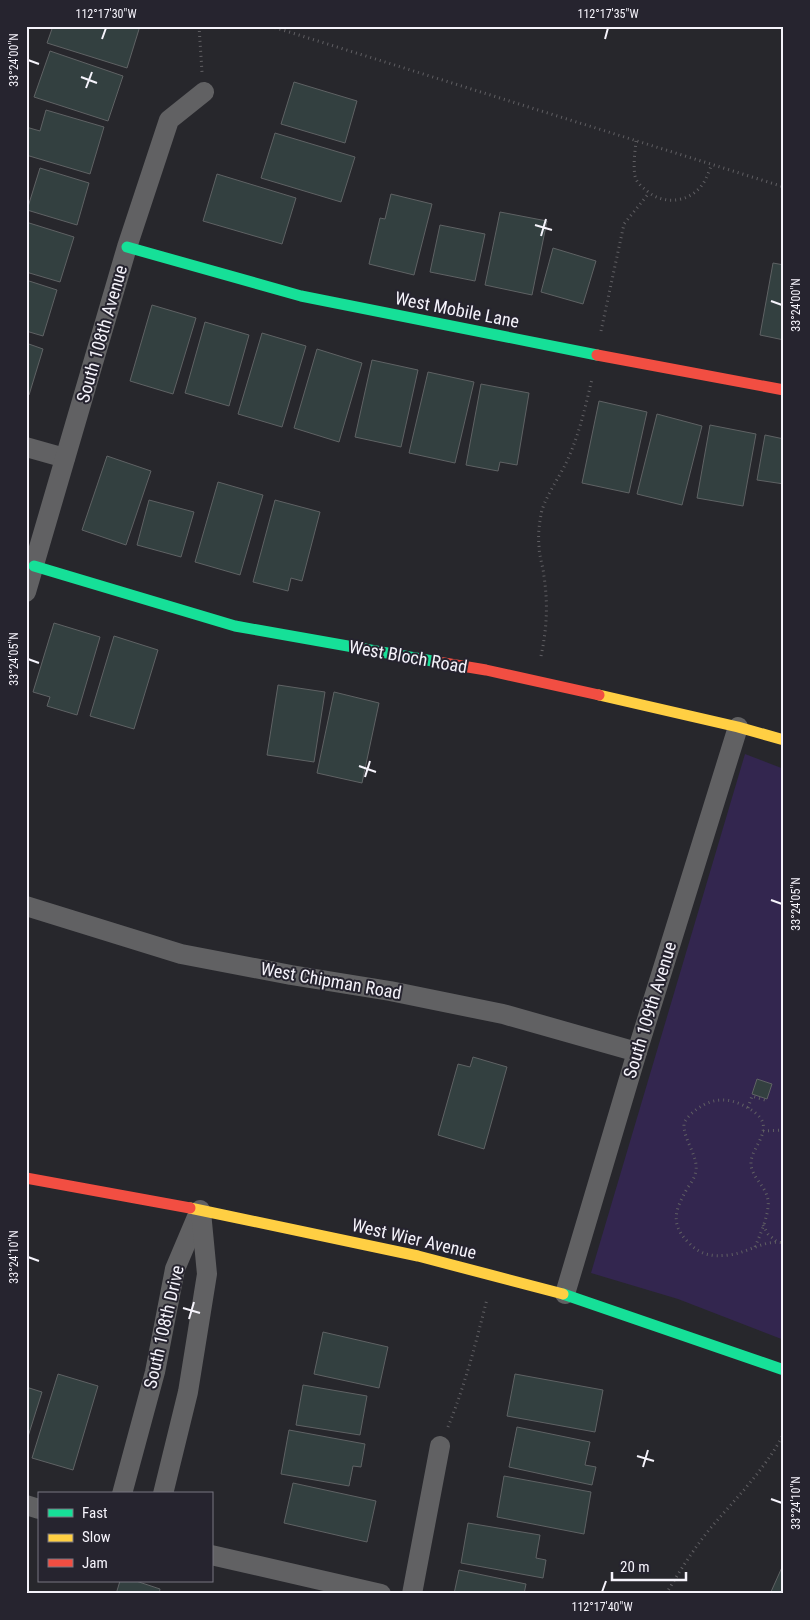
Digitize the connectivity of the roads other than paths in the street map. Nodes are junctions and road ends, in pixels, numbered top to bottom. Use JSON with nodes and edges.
{"nodes":[{"id":1,"x":204,"y":92,"type":"road end"},
{"id":2,"x":127,"y":247,"type":"junction"},
{"id":3,"x":784,"y":390,"type":"edge"},
{"id":4,"x":26,"y":447,"type":"edge"},
{"id":5,"x":65,"y":458,"type":"junction"},
{"id":6,"x":34,"y":566,"type":"junction"},
{"id":7,"x":26,"y":592,"type":"edge"},
{"id":8,"x":738,"y":727,"type":"junction"},
{"id":9,"x":784,"y":740,"type":"edge"},
{"id":10,"x":26,"y":906,"type":"edge"},
{"id":11,"x":637,"y":1052,"type":"junction"},
{"id":12,"x":26,"y":1178,"type":"edge"},
{"id":13,"x":200,"y":1210,"type":"junction"},
{"id":14,"x":565,"y":1294,"type":"junction"},
{"id":15,"x":784,"y":1370,"type":"edge"},
{"id":16,"x":440,"y":1446,"type":"road end"},
{"id":17,"x":123,"y":1492,"type":"edge"},
{"id":18,"x":163,"y":1492,"type":"edge"},
{"id":19,"x":212,"y":1555,"type":"edge"},
{"id":20,"x":381,"y":1594,"type":"edge"},
{"id":21,"x":412,"y":1594,"type":"edge"}],
"edges":[{"from":1,"to":2,"type":"street","name":"South 108th Avenue"},
{"from":2,"to":3,"type":"street","name":"West Mobile Lane"},
{"from":2,"to":5,"type":"street","name":"South 108th Avenue"},
{"from":4,"to":5,"type":"street"},
{"from":5,"to":6,"type":"street","name":"South 108th Avenue"},
{"from":6,"to":7,"type":"street","name":"South 108th Avenue"},
{"from":6,"to":8,"type":"street","name":"West Bloch Road"},
{"from":8,"to":9,"type":"street","name":"West Bloch Road"},
{"from":8,"to":11,"type":"street","name":"South 109th Avenue"},
{"from":10,"to":11,"type":"street","name":"West Chipman Road"},
{"from":11,"to":14,"type":"street","name":"South 109th Avenue"},
{"from":12,"to":13,"type":"street","name":"West Wier Avenue"},
{"from":13,"to":14,"type":"street","name":"West Wier Avenue"},
{"from":13,"to":17,"type":"street","name":"South 108th Drive"},
{"from":13,"to":18,"type":"street","name":"South 108th Drive"},
{"from":14,"to":15,"type":"street","name":"West Wier Avenue"},
{"from":16,"to":21,"type":"street"},
{"from":19,"to":20,"type":"street"}]}
